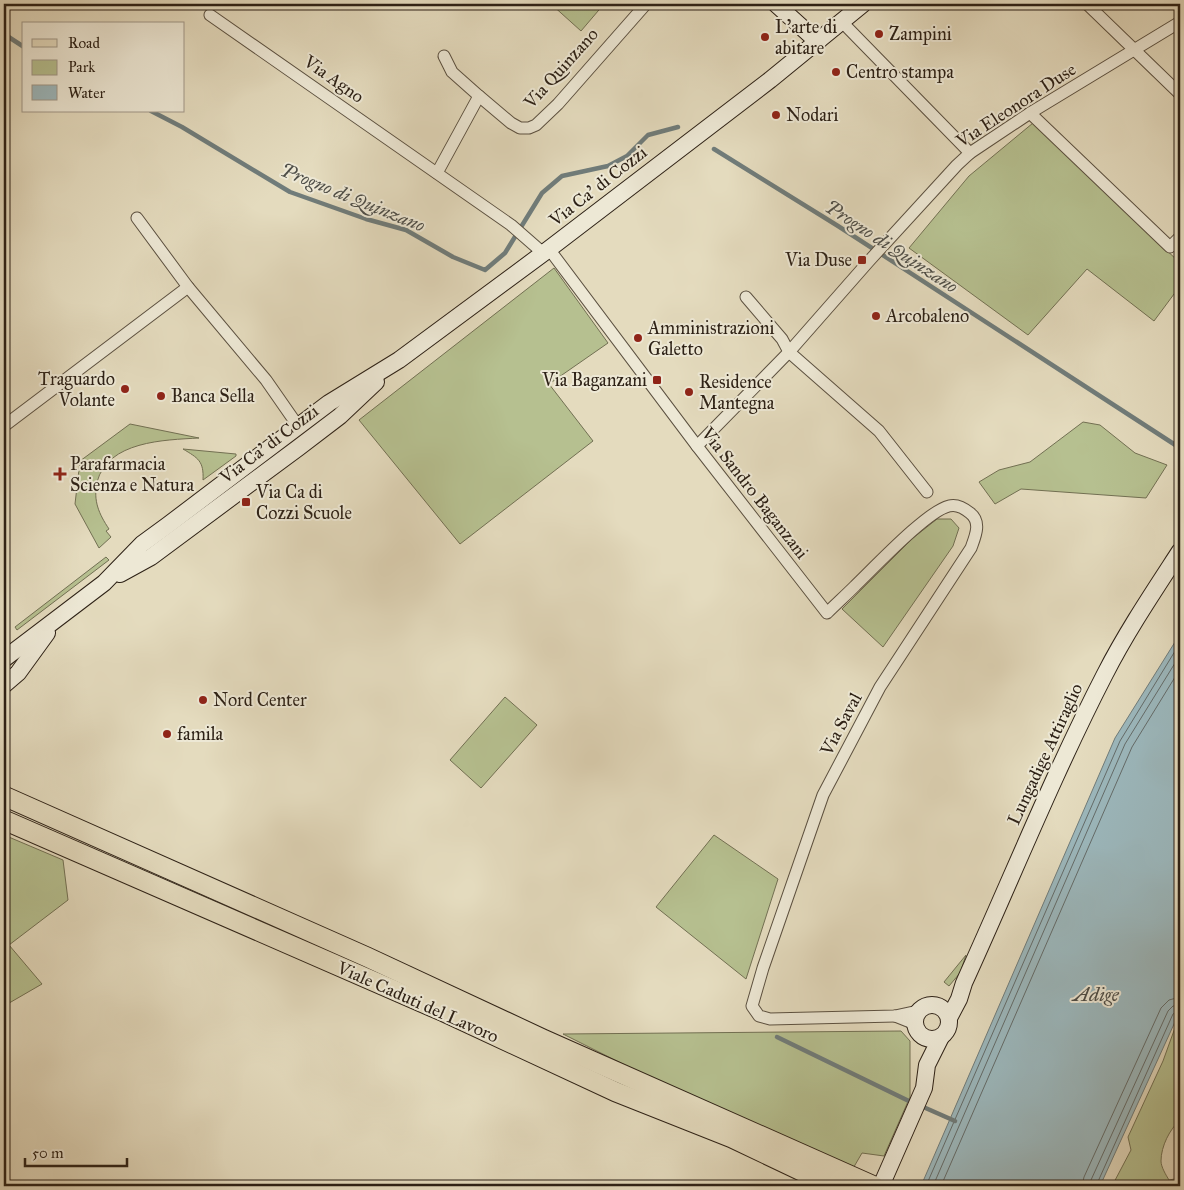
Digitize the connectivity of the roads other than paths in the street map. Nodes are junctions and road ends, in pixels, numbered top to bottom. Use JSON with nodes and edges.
{"nodes":[{"id":1,"x":646,"y":4,"type":"edge"},
{"id":2,"x":776,"y":4,"type":"edge"},
{"id":3,"x":864,"y":4,"type":"edge"},
{"id":4,"x":1087,"y":4,"type":"edge"},
{"id":5,"x":210,"y":15,"type":"dead end"},
{"id":6,"x":842,"y":22,"type":"junction"},
{"id":7,"x":1180,"y":22,"type":"edge"},
{"id":8,"x":818,"y":42,"type":"junction"},
{"id":9,"x":1134,"y":50,"type":"junction"},
{"id":10,"x":444,"y":56,"type":"dead end"},
{"id":11,"x":1180,"y":94,"type":"edge"},
{"id":12,"x":479,"y":96,"type":"junction"},
{"id":13,"x":1030,"y":113,"type":"junction"},
{"id":14,"x":970,"y":153,"type":"junction"},
{"id":15,"x":437,"y":173,"type":"junction"},
{"id":16,"x":137,"y":218,"type":"dead end"},
{"id":17,"x":1180,"y":237,"type":"edge"},
{"id":18,"x":546,"y":251,"type":"junction"},
{"id":19,"x":188,"y":287,"type":"junction"},
{"id":20,"x":746,"y":297,"type":"dead end"},
{"id":21,"x":789,"y":352,"type":"junction"},
{"id":22,"x":399,"y":360,"type":"junction"},
{"id":23,"x":4,"y":426,"type":"edge"},
{"id":24,"x":298,"y":426,"type":"junction"},
{"id":25,"x":697,"y":446,"type":"junction"},
{"id":26,"x":927,"y":492,"type":"dead end"},
{"id":27,"x":1180,"y":551,"type":"edge"},
{"id":28,"x":104,"y":583,"type":"junction"},
{"id":29,"x":827,"y":613,"type":"joint"},
{"id":30,"x":59,"y":617,"type":"junction"},
{"id":31,"x":4,"y":659,"type":"edge"},
{"id":32,"x":4,"y":685,"type":"edge"},
{"id":33,"x":4,"y":790,"type":"edge"},
{"id":34,"x":4,"y":796,"type":"edge"},
{"id":35,"x":24,"y":805,"type":"junction"},
{"id":36,"x":4,"y":820,"type":"edge"},
{"id":37,"x":964,"y":983,"type":"junction"},
{"id":38,"x":938,"y":1006,"type":"junction"},
{"id":39,"x":949,"y":1018,"type":"junction"},
{"id":40,"x":918,"y":1023,"type":"junction"},
{"id":41,"x":941,"y":1037,"type":"junction"},
{"id":42,"x":927,"y":1065,"type":"junction"},
{"id":43,"x":835,"y":1181,"type":"edge"},
{"id":44,"x":874,"y":1186,"type":"edge"},
{"id":45,"x":881,"y":1186,"type":"edge"}],
"edges":[{"from":1,"to":12,"type":"street","name":"Via Quinzano"},
{"from":2,"to":8,"type":"main road"},
{"from":3,"to":6,"type":"main road","name":"Via Ca' di Cozzi"},
{"from":4,"to":9,"type":"street"},
{"from":5,"to":15,"type":"street","name":"Via Agno"},
{"from":6,"to":8,"type":"main road","name":"Via Ca' di Cozzi"},
{"from":6,"to":14,"type":"street"},
{"from":7,"to":9,"type":"street","name":"Via Eleonora Duse"},
{"from":8,"to":18,"type":"main road","name":"Via Ca' di Cozzi"},
{"from":9,"to":11,"type":"street"},
{"from":9,"to":13,"type":"street","name":"Via Eleonora Duse"},
{"from":10,"to":12,"type":"street"},
{"from":12,"to":15,"type":"street"},
{"from":13,"to":14,"type":"street","name":"Via Eleonora Duse"},
{"from":13,"to":17,"type":"street"},
{"from":14,"to":21,"type":"street","name":"Via Eleonora Duse"},
{"from":15,"to":18,"type":"street","name":"Via Agno"},
{"from":16,"to":19,"type":"street","name":"Via Ca' di Cozzi"},
{"from":18,"to":22,"type":"main road","name":"Via Ca' di Cozzi"},
{"from":18,"to":25,"type":"street","name":"Via Sandro Baganzani"},
{"from":19,"to":23,"type":"street"},
{"from":19,"to":24,"type":"street","name":"Via Ca' di Cozzi"},
{"from":20,"to":21,"type":"street"},
{"from":21,"to":25,"type":"street","name":"Via Eleonora Duse"},
{"from":21,"to":26,"type":"street"},
{"from":22,"to":24,"type":"main road","name":"Via Ca' di Cozzi"},
{"from":22,"to":28,"type":"main road","name":"Via Ca' di Cozzi"},
{"from":24,"to":28,"type":"main road","name":"Via Ca' di Cozzi"},
{"from":25,"to":29,"type":"street","name":"Via Sandro Baganzani"},
{"from":27,"to":37,"type":"main road","name":"Lungadige Attiraglio"},
{"from":28,"to":30,"type":"main road","name":"Via Ca' di Cozzi"},
{"from":29,"to":40,"type":"street","name":"Via Saval"},
{"from":30,"to":31,"type":"main road","name":"Via Ca' di Cozzi"},
{"from":30,"to":32,"type":"main road"},
{"from":33,"to":35,"type":"main road","name":"Viale Caduti del Lavoro"},
{"from":34,"to":35,"type":"main road","name":"Viale Caduti del Lavoro"},
{"from":35,"to":43,"type":"main road","name":"Viale Caduti del Lavoro"},
{"from":36,"to":43,"type":"main road","name":"Viale Caduti del Lavoro"},
{"from":37,"to":38,"type":"main road","name":"Lungadige Attiraglio"},
{"from":37,"to":39,"type":"main road","name":"Lungadige Attiraglio"},
{"from":38,"to":39,"type":"main road"},
{"from":38,"to":40,"type":"main road"},
{"from":39,"to":41,"type":"main road","name":"Lungadige Attiraglio"},
{"from":40,"to":41,"type":"main road"},
{"from":40,"to":42,"type":"main road","name":"Lungadige Attiraglio"},
{"from":41,"to":42,"type":"main road","name":"Lungadige Attiraglio"},
{"from":42,"to":45,"type":"main road","name":"Lungadige Attiraglio"},
{"from":43,"to":44,"type":"main road"}]}
